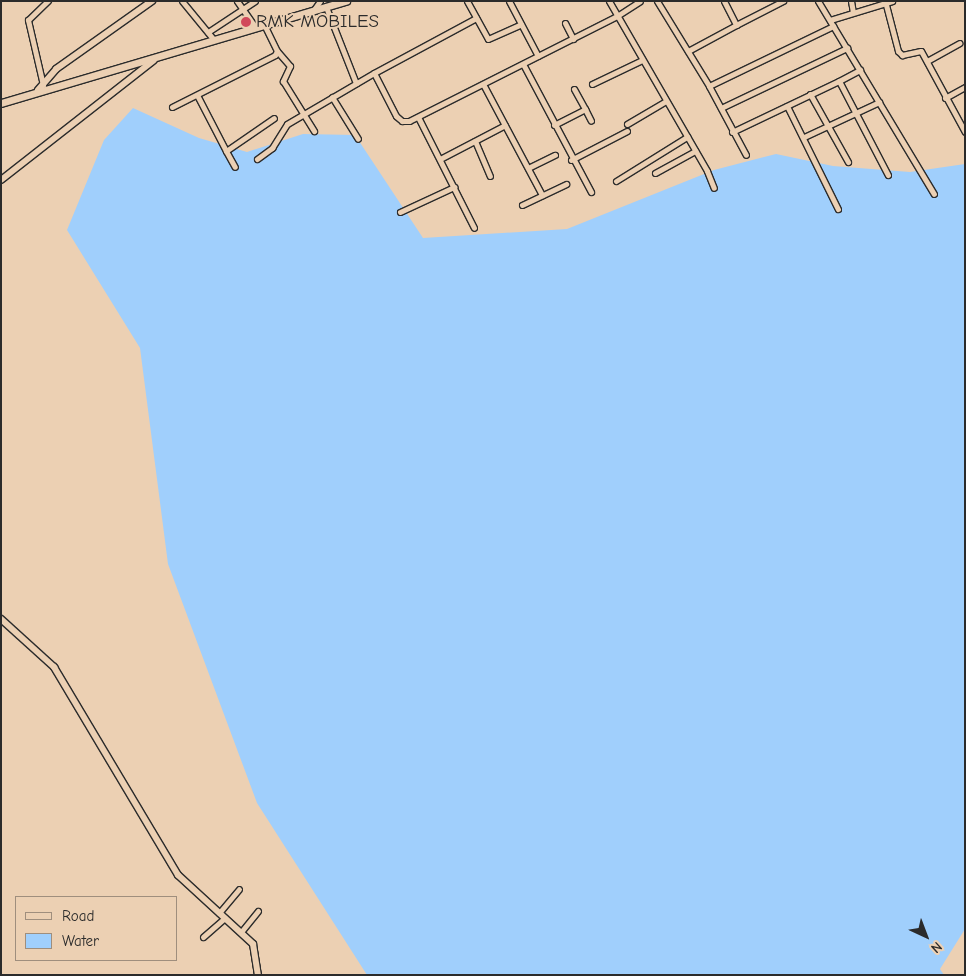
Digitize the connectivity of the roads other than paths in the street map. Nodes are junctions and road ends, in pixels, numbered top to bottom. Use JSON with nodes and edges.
{"nodes":[{"id":1,"x":48,"y":1,"type":"edge"},
{"id":2,"x":152,"y":1,"type":"edge"},
{"id":3,"x":182,"y":1,"type":"edge"},
{"id":4,"x":236,"y":1,"type":"edge"},
{"id":5,"x":256,"y":1,"type":"edge"},
{"id":6,"x":320,"y":1,"type":"edge"},
{"id":7,"x":346,"y":1,"type":"edge"},
{"id":8,"x":467,"y":1,"type":"edge"},
{"id":9,"x":509,"y":1,"type":"edge"},
{"id":10,"x":609,"y":1,"type":"edge"},
{"id":11,"x":640,"y":1,"type":"edge"},
{"id":12,"x":724,"y":1,"type":"edge"},
{"id":13,"x":783,"y":1,"type":"edge"},
{"id":14,"x":818,"y":1,"type":"edge"},
{"id":15,"x":851,"y":1,"type":"edge"},
{"id":16,"x":892,"y":1,"type":"edge"},
{"id":17,"x":659,"y":2,"type":"edge"},
{"id":18,"x":885,"y":2,"type":"edge"},
{"id":19,"x":326,"y":7,"type":"junction"},
{"id":20,"x":243,"y":9,"type":"junction"},
{"id":21,"x":313,"y":11,"type":"junction"},
{"id":22,"x":853,"y":12,"type":"junction"},
{"id":23,"x":617,"y":16,"type":"junction"},
{"id":24,"x":476,"y":18,"type":"junction"},
{"id":25,"x":830,"y":20,"type":"junction"},
{"id":26,"x":565,"y":23,"type":"dead end"},
{"id":27,"x":264,"y":24,"type":"junction"},
{"id":28,"x":521,"y":24,"type":"junction"},
{"id":29,"x":736,"y":25,"type":"junction"},
{"id":30,"x":833,"y":26,"type":"junction"},
{"id":31,"x":255,"y":27,"type":"junction"},
{"id":32,"x":208,"y":32,"type":"junction"},
{"id":33,"x":573,"y":39,"type":"junction"},
{"id":34,"x":214,"y":40,"type":"junction"},
{"id":35,"x":959,"y":43,"type":"dead end"},
{"id":36,"x":847,"y":48,"type":"junction"},
{"id":37,"x":277,"y":51,"type":"junction"},
{"id":38,"x":688,"y":51,"type":"junction"},
{"id":39,"x":538,"y":56,"type":"junction"},
{"id":40,"x":154,"y":60,"type":"junction"},
{"id":41,"x":642,"y":60,"type":"junction"},
{"id":42,"x":927,"y":60,"type":"junction"},
{"id":43,"x":523,"y":64,"type":"junction"},
{"id":44,"x":860,"y":70,"type":"junction"},
{"id":45,"x":374,"y":73,"type":"junction"},
{"id":46,"x":839,"y":81,"type":"junction"},
{"id":47,"x":356,"y":83,"type":"junction"},
{"id":48,"x":483,"y":84,"type":"junction"},
{"id":49,"x":592,"y":84,"type":"dead end"},
{"id":50,"x":710,"y":86,"type":"junction"},
{"id":51,"x":965,"y":87,"type":"edge"},
{"id":52,"x":41,"y":88,"type":"junction"},
{"id":53,"x":574,"y":89,"type":"dead end"},
{"id":54,"x":810,"y":94,"type":"junction"},
{"id":55,"x":197,"y":95,"type":"junction"},
{"id":56,"x":332,"y":97,"type":"junction"},
{"id":57,"x":945,"y":98,"type":"junction"},
{"id":58,"x":666,"y":101,"type":"junction"},
{"id":59,"x":879,"y":102,"type":"junction"},
{"id":60,"x":1,"y":103,"type":"edge"},
{"id":61,"x":787,"y":106,"type":"junction"},
{"id":62,"x":172,"y":107,"type":"dead end"},
{"id":63,"x":721,"y":108,"type":"junction"},
{"id":64,"x":585,"y":109,"type":"junction"},
{"id":65,"x":856,"y":112,"type":"junction"},
{"id":66,"x":303,"y":113,"type":"junction"},
{"id":67,"x":418,"y":117,"type":"junction"},
{"id":68,"x":274,"y":118,"type":"dead end"},
{"id":69,"x":591,"y":121,"type":"dead end"},
{"id":70,"x":627,"y":124,"type":"dead end"},
{"id":71,"x":505,"y":125,"type":"junction"},
{"id":72,"x":554,"y":125,"type":"junction"},
{"id":73,"x":827,"y":126,"type":"junction"},
{"id":74,"x":314,"y":131,"type":"dead end"},
{"id":75,"x":627,"y":131,"type":"dead end"},
{"id":76,"x":732,"y":132,"type":"junction"},
{"id":77,"x":965,"y":132,"type":"edge"},
{"id":78,"x":687,"y":137,"type":"junction"},
{"id":79,"x":804,"y":137,"type":"junction"},
{"id":80,"x":358,"y":139,"type":"dead end"},
{"id":81,"x":475,"y":140,"type":"junction"},
{"id":82,"x":695,"y":150,"type":"junction"},
{"id":83,"x":226,"y":151,"type":"junction"},
{"id":84,"x":555,"y":155,"type":"dead end"},
{"id":85,"x":746,"y":155,"type":"dead end"},
{"id":86,"x":257,"y":159,"type":"dead end"},
{"id":87,"x":440,"y":159,"type":"junction"},
{"id":88,"x":571,"y":160,"type":"junction"},
{"id":89,"x":848,"y":162,"type":"dead end"},
{"id":90,"x":235,"y":167,"type":"dead end"},
{"id":91,"x":528,"y":168,"type":"junction"},
{"id":92,"x":655,"y":173,"type":"dead end"},
{"id":93,"x":888,"y":175,"type":"dead end"},
{"id":94,"x":490,"y":176,"type":"dead end"},
{"id":95,"x":1,"y":180,"type":"edge"},
{"id":96,"x":616,"y":181,"type":"dead end"},
{"id":97,"x":566,"y":184,"type":"dead end"},
{"id":98,"x":454,"y":187,"type":"junction"},
{"id":99,"x":714,"y":188,"type":"dead end"},
{"id":100,"x":591,"y":192,"type":"dead end"},
{"id":101,"x":934,"y":194,"type":"dead end"},
{"id":102,"x":542,"y":195,"type":"junction"},
{"id":103,"x":522,"y":205,"type":"dead end"},
{"id":104,"x":838,"y":209,"type":"dead end"},
{"id":105,"x":400,"y":212,"type":"dead end"},
{"id":106,"x":474,"y":228,"type":"dead end"},
{"id":107,"x":1,"y":619,"type":"edge"},
{"id":108,"x":238,"y":889,"type":"dead end"},
{"id":109,"x":258,"y":911,"type":"dead end"},
{"id":110,"x":219,"y":912,"type":"junction"},
{"id":111,"x":225,"y":918,"type":"junction"},
{"id":112,"x":240,"y":932,"type":"junction"},
{"id":113,"x":203,"y":937,"type":"dead end"},
{"id":114,"x":258,"y":975,"type":"edge"}],
"edges":[{"from":1,"to":52,"type":"street"},
{"from":2,"to":52,"type":"street"},
{"from":3,"to":32,"type":"street"},
{"from":4,"to":20,"type":"street"},
{"from":5,"to":20,"type":"street"},
{"from":6,"to":21,"type":"street"},
{"from":7,"to":19,"type":"main road"},
{"from":8,"to":24,"type":"street"},
{"from":9,"to":28,"type":"street"},
{"from":10,"to":23,"type":"street"},
{"from":11,"to":23,"type":"street"},
{"from":12,"to":29,"type":"street"},
{"from":13,"to":29,"type":"street"},
{"from":14,"to":25,"type":"street"},
{"from":15,"to":22,"type":"street"},
{"from":16,"to":18,"type":"street"},
{"from":17,"to":38,"type":"street"},
{"from":18,"to":22,"type":"street"},
{"from":18,"to":42,"type":"street"},
{"from":19,"to":21,"type":"main road"},
{"from":19,"to":47,"type":"street"},
{"from":20,"to":31,"type":"street"},
{"from":20,"to":32,"type":"street"},
{"from":21,"to":27,"type":"main road"},
{"from":22,"to":25,"type":"street"},
{"from":23,"to":33,"type":"street"},
{"from":23,"to":41,"type":"street"},
{"from":24,"to":28,"type":"street"},
{"from":24,"to":45,"type":"street"},
{"from":25,"to":30,"type":"street"},
{"from":26,"to":33,"type":"street"},
{"from":27,"to":31,"type":"main road"},
{"from":27,"to":37,"type":"street"},
{"from":28,"to":39,"type":"street"},
{"from":29,"to":38,"type":"street"},
{"from":30,"to":36,"type":"street"},
{"from":30,"to":50,"type":"street"},
{"from":31,"to":34,"type":"main road"},
{"from":32,"to":34,"type":"street"},
{"from":33,"to":39,"type":"street"},
{"from":34,"to":40,"type":"main road"},
{"from":35,"to":42,"type":"street"},
{"from":36,"to":44,"type":"street"},
{"from":36,"to":63,"type":"street"},
{"from":37,"to":55,"type":"street"},
{"from":37,"to":66,"type":"street"},
{"from":38,"to":50,"type":"street"},
{"from":39,"to":43,"type":"street"},
{"from":40,"to":52,"type":"main road"},
{"from":40,"to":95,"type":"street"},
{"from":41,"to":49,"type":"street"},
{"from":41,"to":58,"type":"street"},
{"from":42,"to":57,"type":"street"},
{"from":43,"to":48,"type":"street"},
{"from":43,"to":72,"type":"street"},
{"from":44,"to":46,"type":"street"},
{"from":44,"to":59,"type":"street"},
{"from":45,"to":47,"type":"street"},
{"from":45,"to":67,"type":"street"},
{"from":46,"to":54,"type":"street"},
{"from":46,"to":65,"type":"street"},
{"from":47,"to":56,"type":"street"},
{"from":48,"to":67,"type":"street"},
{"from":48,"to":71,"type":"street"},
{"from":50,"to":63,"type":"street"},
{"from":51,"to":57,"type":"street"},
{"from":52,"to":60,"type":"main road"},
{"from":53,"to":64,"type":"street"},
{"from":54,"to":61,"type":"street"},
{"from":54,"to":73,"type":"street"},
{"from":55,"to":62,"type":"street"},
{"from":55,"to":83,"type":"street"},
{"from":56,"to":66,"type":"street"},
{"from":56,"to":80,"type":"street"},
{"from":57,"to":77,"type":"street"},
{"from":58,"to":70,"type":"street"},
{"from":58,"to":78,"type":"street"},
{"from":59,"to":65,"type":"street"},
{"from":59,"to":101,"type":"street"},
{"from":61,"to":76,"type":"street"},
{"from":61,"to":79,"type":"street"},
{"from":63,"to":76,"type":"street"},
{"from":64,"to":69,"type":"street"},
{"from":64,"to":72,"type":"street"},
{"from":65,"to":73,"type":"street"},
{"from":65,"to":93,"type":"street"},
{"from":66,"to":74,"type":"street"},
{"from":66,"to":86,"type":"street"},
{"from":67,"to":87,"type":"street"},
{"from":68,"to":83,"type":"street"},
{"from":71,"to":81,"type":"street"},
{"from":71,"to":91,"type":"street"},
{"from":72,"to":88,"type":"street"},
{"from":73,"to":79,"type":"street"},
{"from":73,"to":89,"type":"street"},
{"from":75,"to":88,"type":"street"},
{"from":76,"to":85,"type":"street"},
{"from":78,"to":82,"type":"street"},
{"from":78,"to":96,"type":"street"},
{"from":79,"to":104,"type":"street"},
{"from":81,"to":87,"type":"street"},
{"from":81,"to":94,"type":"street"},
{"from":82,"to":92,"type":"street"},
{"from":82,"to":99,"type":"street"},
{"from":83,"to":90,"type":"street"},
{"from":84,"to":91,"type":"street"},
{"from":87,"to":98,"type":"street"},
{"from":88,"to":100,"type":"street"},
{"from":91,"to":102,"type":"street"},
{"from":97,"to":102,"type":"street"},
{"from":98,"to":105,"type":"street"},
{"from":98,"to":106,"type":"street"},
{"from":102,"to":103,"type":"street"},
{"from":107,"to":110,"type":"street"},
{"from":108,"to":110,"type":"street"},
{"from":109,"to":112,"type":"street"},
{"from":110,"to":111,"type":"street"},
{"from":111,"to":112,"type":"street"},
{"from":111,"to":113,"type":"street"},
{"from":112,"to":114,"type":"street"}]}
